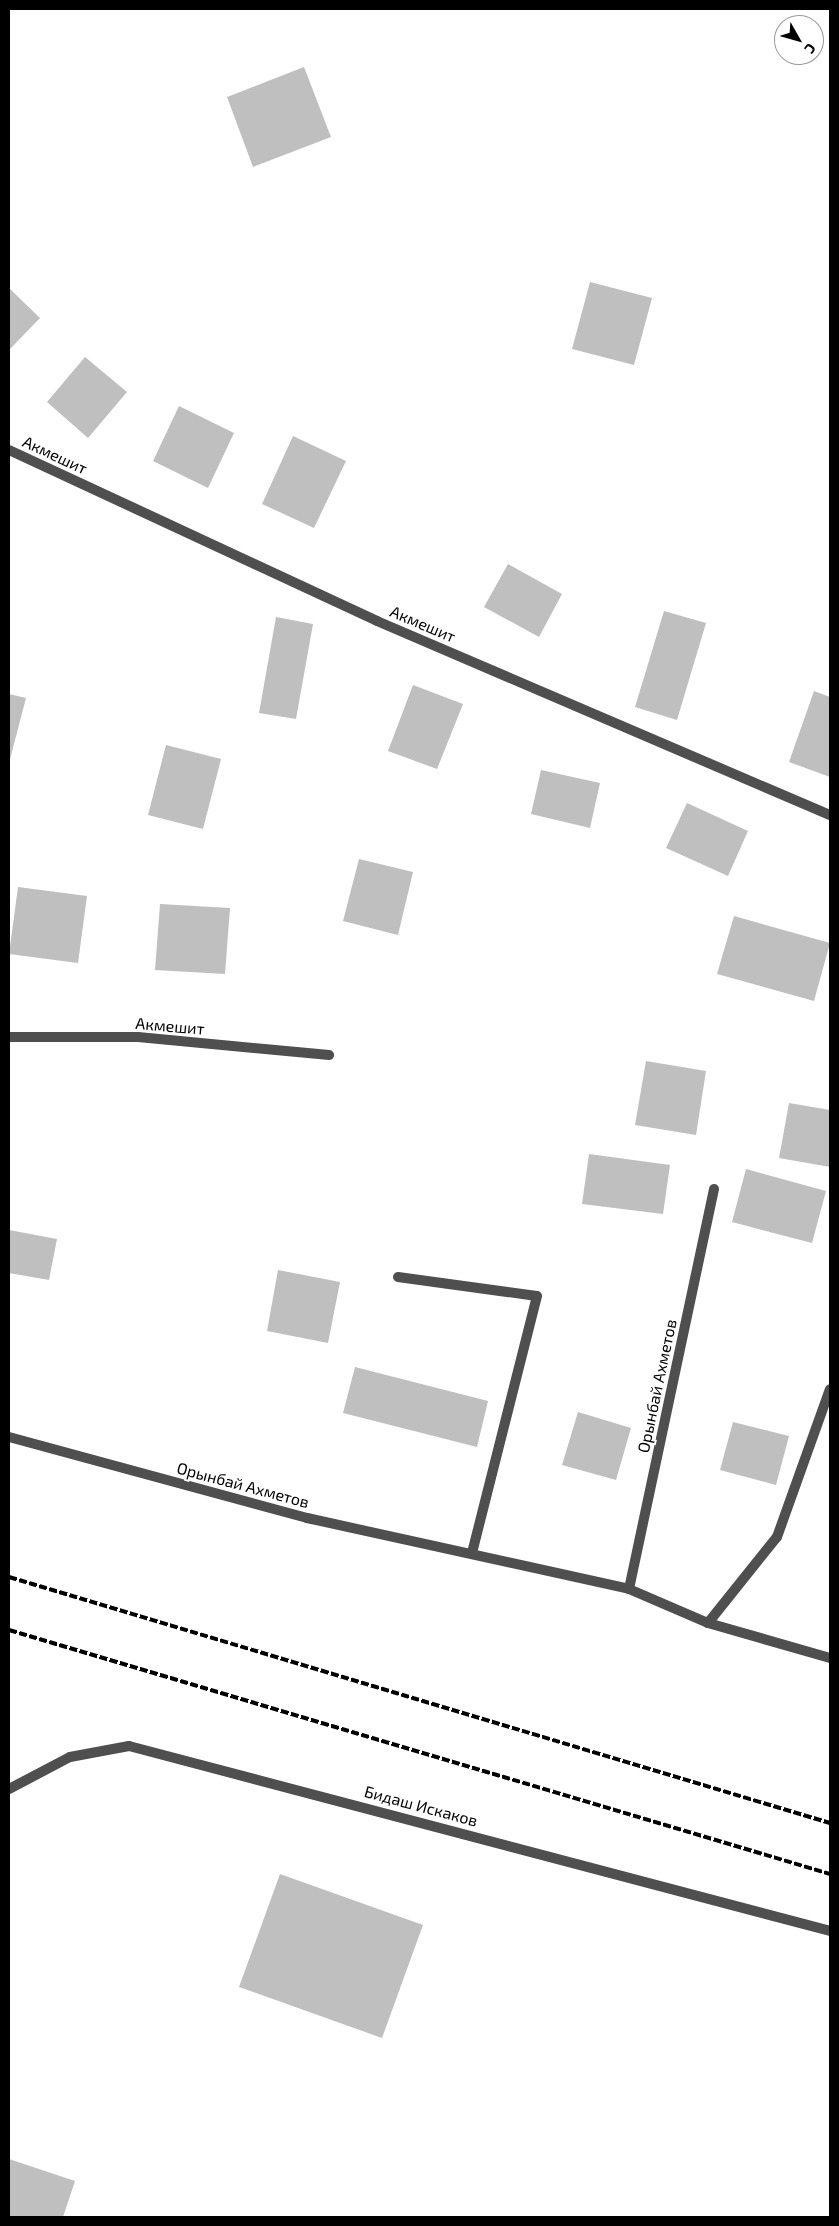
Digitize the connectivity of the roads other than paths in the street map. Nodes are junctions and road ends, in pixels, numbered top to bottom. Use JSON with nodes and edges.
{"nodes":[{"id":1,"x":9,"y":450,"type":"edge"},
{"id":2,"x":830,"y":814,"type":"edge"},
{"id":3,"x":9,"y":1037,"type":"edge"},
{"id":4,"x":329,"y":1055,"type":"dead end"},
{"id":5,"x":714,"y":1189,"type":"dead end"},
{"id":6,"x":398,"y":1277,"type":"dead end"},
{"id":7,"x":830,"y":1389,"type":"edge"},
{"id":8,"x":9,"y":1437,"type":"edge"},
{"id":9,"x":472,"y":1553,"type":"junction"},
{"id":10,"x":629,"y":1589,"type":"junction"},
{"id":11,"x":708,"y":1623,"type":"junction"},
{"id":12,"x":830,"y":1658,"type":"edge"},
{"id":13,"x":9,"y":1789,"type":"edge"},
{"id":14,"x":830,"y":1931,"type":"edge"}],
"edges":[{"from":1,"to":2,"type":"street","name":"Акмешит"},
{"from":3,"to":4,"type":"street","name":"Акмешит"},
{"from":5,"to":10,"type":"street","name":"Орынбай Ахметов"},
{"from":6,"to":9,"type":"street"},
{"from":7,"to":11,"type":"street"},
{"from":8,"to":9,"type":"street","name":"Орынбай Ахметов"},
{"from":9,"to":10,"type":"street","name":"Орынбай Ахметов"},
{"from":10,"to":11,"type":"street","name":"Орынбай Ахметов"},
{"from":11,"to":12,"type":"street","name":"Орынбай Ахметов"},
{"from":13,"to":14,"type":"street","name":"Бидаш Искаков"}]}
